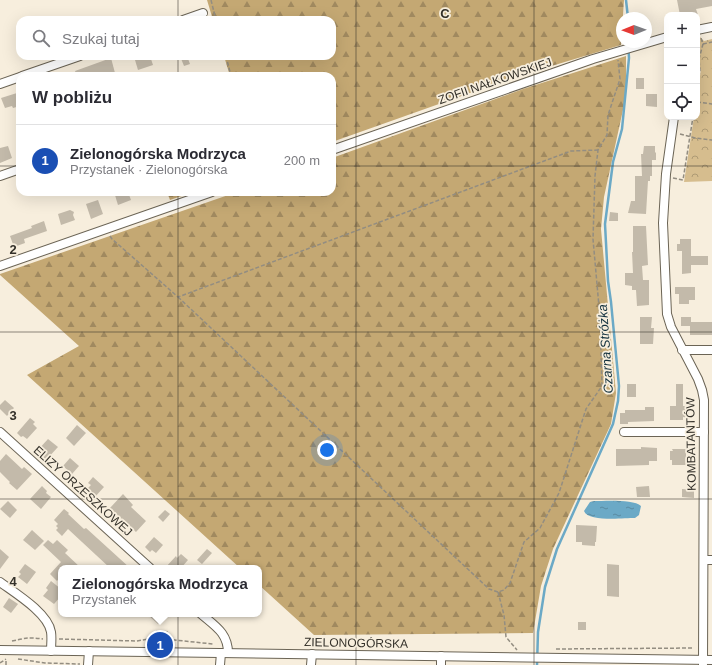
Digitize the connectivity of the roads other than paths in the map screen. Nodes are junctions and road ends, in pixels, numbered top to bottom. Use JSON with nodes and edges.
{"nodes":[{"id":1,"x":203,"y":13,"type":"dead end"},
{"id":2,"x":194,"y":16,"type":"edge"},
{"id":3,"x":712,"y":27,"type":"edge"},
{"id":4,"x":700,"y":30,"type":"edge"},
{"id":5,"x":664,"y":38,"type":"edge"},
{"id":6,"x":68,"y":60,"type":"edge"},
{"id":7,"x":33,"y":72,"type":"edge"},
{"id":8,"x":16,"y":78,"type":"edge"},
{"id":9,"x":0,"y":84,"type":"edge"},
{"id":10,"x":674,"y":120,"type":"edge"},
{"id":11,"x":336,"y":149,"type":"edge"},
{"id":12,"x":16,"y":170,"type":"edge"},
{"id":13,"x":0,"y":176,"type":"edge"},
{"id":14,"x":201,"y":196,"type":"edge"},
{"id":15,"x":0,"y":266,"type":"edge"},
{"id":16,"x":682,"y":350,"type":"junction"},
{"id":17,"x":712,"y":350,"type":"edge"},
{"id":18,"x":0,"y":432,"type":"edge"},
{"id":19,"x":624,"y":432,"type":"dead end"},
{"id":20,"x":704,"y":432,"type":"junction"},
{"id":21,"x":708,"y":560,"type":"edge"},
{"id":22,"x":147,"y":565,"type":"edge"},
{"id":23,"x":0,"y":582,"type":"edge"},
{"id":24,"x":204,"y":617,"type":"edge"},
{"id":25,"x":0,"y":650,"type":"edge"},
{"id":26,"x":226,"y":650,"type":"junction"},
{"id":27,"x":51,"y":651,"type":"junction"},
{"id":28,"x":89,"y":651,"type":"junction"},
{"id":29,"x":312,"y":654,"type":"junction"},
{"id":30,"x":441,"y":656,"type":"junction"},
{"id":31,"x":712,"y":660,"type":"edge"},
{"id":32,"x":519,"y":661,"type":"edge"},
{"id":33,"x":703,"y":662,"type":"edge"},
{"id":34,"x":88,"y":665,"type":"edge"},
{"id":35,"x":220,"y":665,"type":"edge"},
{"id":36,"x":311,"y":665,"type":"edge"},
{"id":37,"x":441,"y":665,"type":"edge"}],
"edges":[{"from":1,"to":2,"type":"street"},
{"from":3,"to":4,"type":"street"},
{"from":5,"to":11,"type":"street","name":"ZOFII NAŁKOWSKIEJ"},
{"from":6,"to":7,"type":"street"},
{"from":8,"to":9,"type":"street"},
{"from":10,"to":16,"type":"street","name":"KOMBATANTÓW"},
{"from":12,"to":13,"type":"street"},
{"from":14,"to":15,"type":"street"},
{"from":16,"to":17,"type":"street"},
{"from":16,"to":20,"type":"street","name":"KOMBATANTÓW"},
{"from":18,"to":22,"type":"street","name":"ELIZY ORZESZKOWEJ"},
{"from":19,"to":20,"type":"street"},
{"from":20,"to":21,"type":"street","name":"KOMBATANTÓW"},
{"from":21,"to":33,"type":"street","name":"KOMBATANTÓW"},
{"from":23,"to":27,"type":"street"},
{"from":24,"to":26,"type":"street"},
{"from":25,"to":27,"type":"street","name":"ZIELONOGÓRSKA"},
{"from":26,"to":28,"type":"street","name":"ZIELONOGÓRSKA"},
{"from":26,"to":29,"type":"street","name":"ZIELONOGÓRSKA"},
{"from":26,"to":35,"type":"street"},
{"from":27,"to":28,"type":"street","name":"ZIELONOGÓRSKA"},
{"from":28,"to":34,"type":"street"},
{"from":29,"to":30,"type":"street","name":"ZIELONOGÓRSKA"},
{"from":29,"to":36,"type":"street"},
{"from":30,"to":32,"type":"street","name":"ZIELONOGÓRSKA"},
{"from":30,"to":37,"type":"street"},
{"from":31,"to":33,"type":"street","name":"ZIELONOGÓRSKA"},
{"from":32,"to":33,"type":"street","name":"ZIELONOGÓRSKA"}]}
